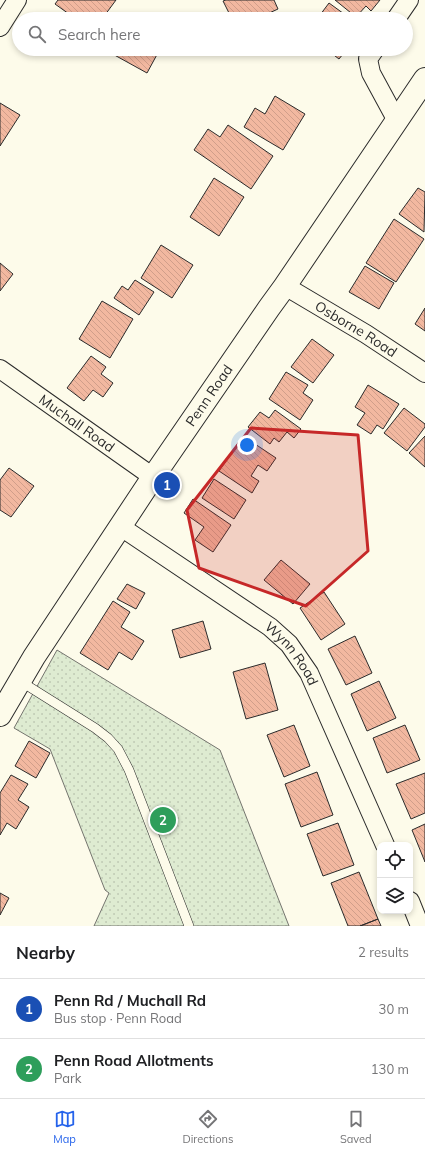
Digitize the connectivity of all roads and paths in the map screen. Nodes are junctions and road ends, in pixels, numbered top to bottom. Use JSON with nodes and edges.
{"nodes":[{"id":1,"x":17,"y":0,"type":"edge"},
{"id":2,"x":408,"y":0,"type":"edge"},
{"id":3,"x":400,"y":12,"type":"edge"},
{"id":4,"x":0,"y":27,"type":"edge"},
{"id":5,"x":370,"y":56,"type":"edge"},
{"id":6,"x":425,"y":79,"type":"edge"},
{"id":7,"x":397,"y":121,"type":"junction"},
{"id":8,"x":286,"y":286,"type":"junction"},
{"id":9,"x":0,"y":369,"type":"edge"},
{"id":10,"x":425,"y":373,"type":"edge"},
{"id":11,"x":153,"y":477,"type":"junction"},
{"id":12,"x":121,"y":527,"type":"junction"},
{"id":13,"x":20,"y":682,"type":"junction"},
{"id":14,"x":0,"y":715,"type":"edge"},
{"id":15,"x":384,"y":842,"type":"edge"},
{"id":16,"x":413,"y":908,"type":"edge"},
{"id":17,"x":189,"y":926,"type":"edge"},
{"id":18,"x":420,"y":926,"type":"edge"}],
"edges":[{"from":1,"to":4,"type":"street"},
{"from":2,"to":3,"type":"street"},
{"from":5,"to":7,"type":"street"},
{"from":6,"to":7,"type":"highway","name":"Penn Road"},
{"from":7,"to":8,"type":"highway","name":"Penn Road"},
{"from":8,"to":10,"type":"street","name":"Osborne Road"},
{"from":8,"to":11,"type":"highway","name":"Penn Road"},
{"from":9,"to":11,"type":"street","name":"Muchall Road"},
{"from":11,"to":12,"type":"highway","name":"Penn Road"},
{"from":12,"to":13,"type":"highway","name":"Penn Road"},
{"from":12,"to":15,"type":"street","name":"Wynn Road"},
{"from":13,"to":14,"type":"highway","name":"Penn Road"},
{"from":13,"to":17,"type":"lane"},
{"from":16,"to":18,"type":"street"}]}
